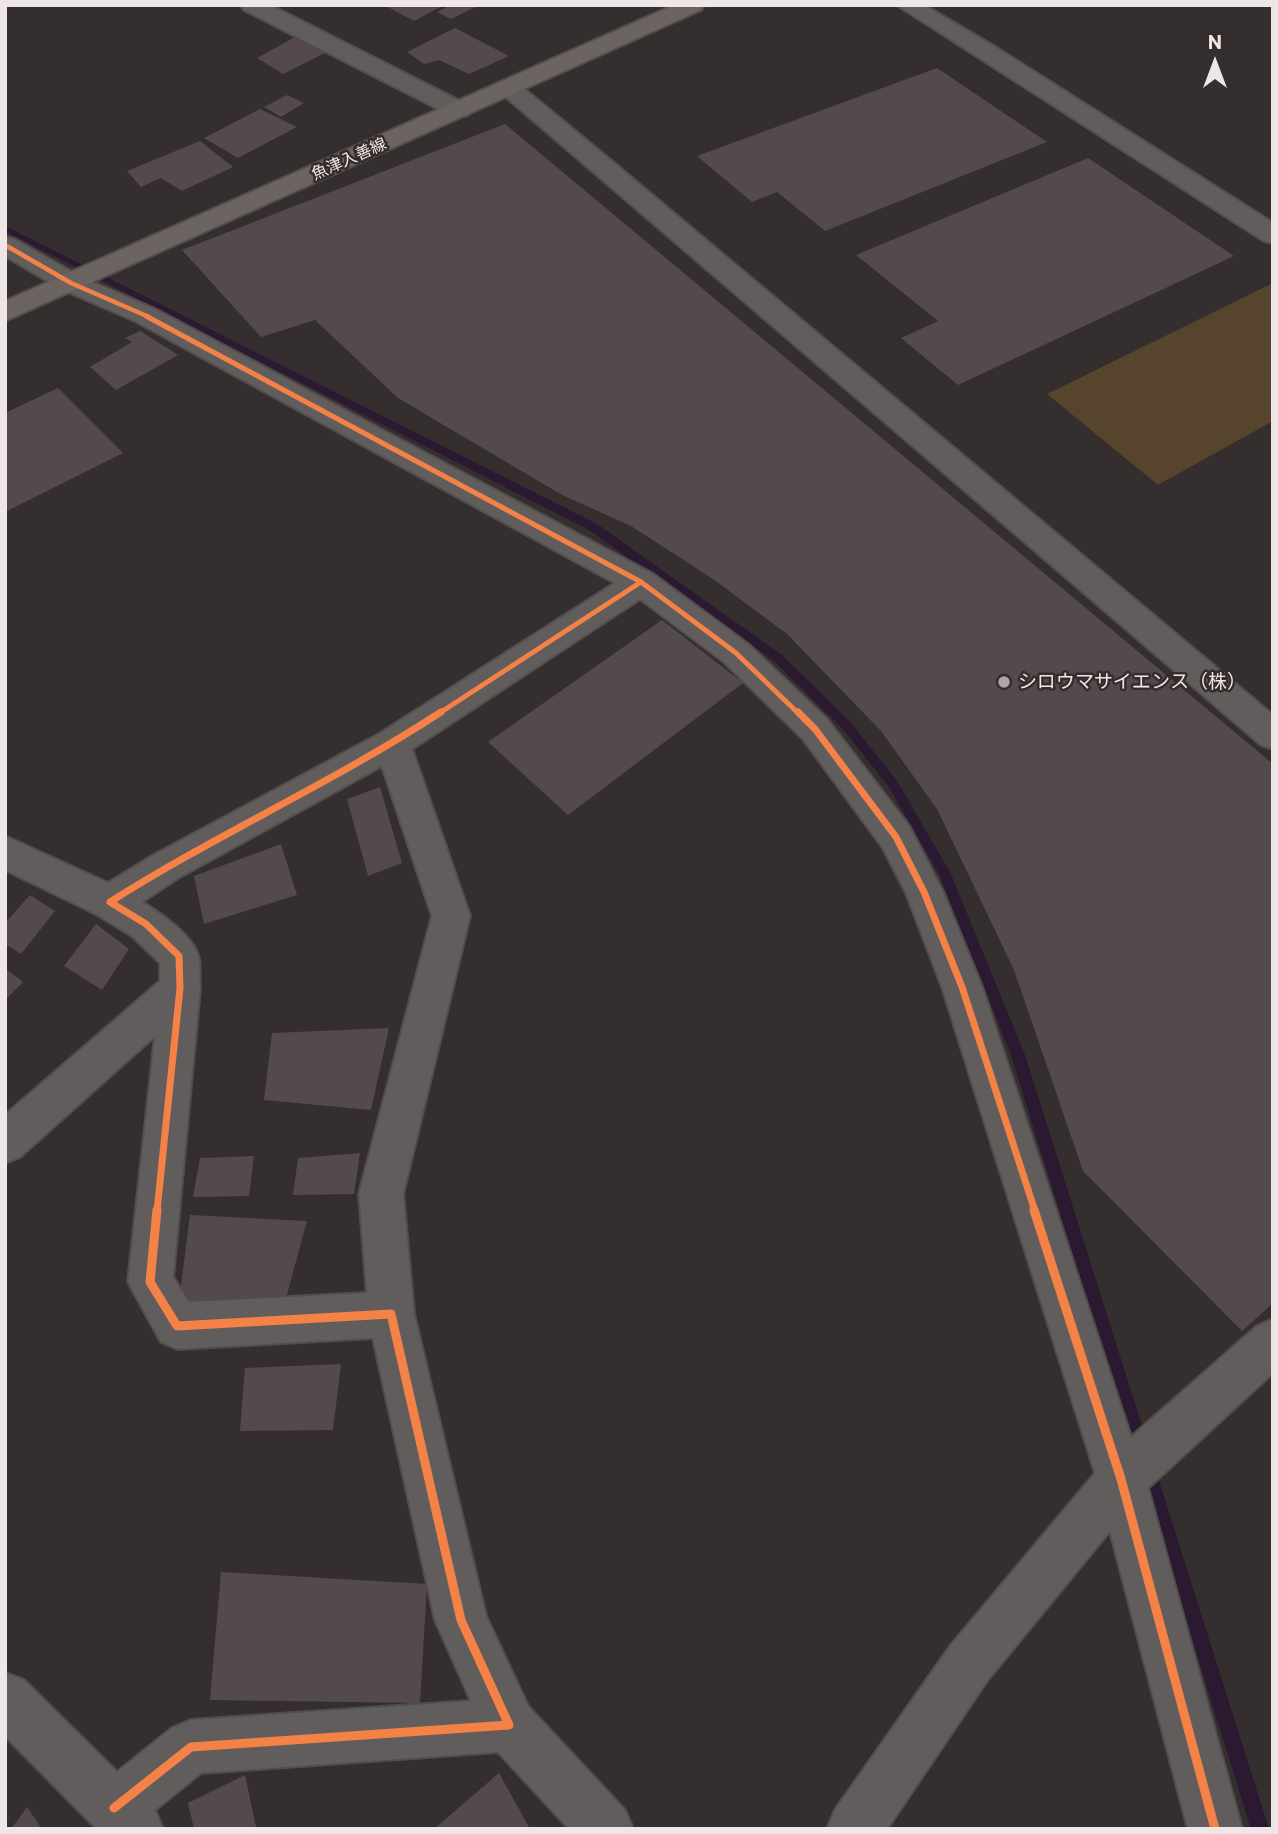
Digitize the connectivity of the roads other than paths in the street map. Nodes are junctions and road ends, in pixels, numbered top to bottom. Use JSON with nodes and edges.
{"nodes":[{"id":1,"x":252,"y":5,"type":"edge"},
{"id":2,"x":693,"y":5,"type":"edge"},
{"id":3,"x":908,"y":5,"type":"edge"},
{"id":4,"x":508,"y":88,"type":"junction"},
{"id":5,"x":459,"y":110,"type":"junction"},
{"id":6,"x":1273,"y":235,"type":"edge"},
{"id":7,"x":5,"y":245,"type":"edge"},
{"id":8,"x":71,"y":283,"type":"junction"},
{"id":9,"x":7,"y":310,"type":"edge"},
{"id":10,"x":641,"y":582,"type":"junction"},
{"id":11,"x":1273,"y":736,"type":"edge"},
{"id":12,"x":392,"y":744,"type":"junction"},
{"id":13,"x":5,"y":852,"type":"edge"},
{"id":14,"x":110,"y":902,"type":"junction"},
{"id":15,"x":180,"y":988,"type":"junction"},
{"id":16,"x":5,"y":1143,"type":"edge"},
{"id":17,"x":391,"y":1314,"type":"junction"},
{"id":18,"x":1273,"y":1342,"type":"edge"},
{"id":19,"x":1121,"y":1479,"type":"junction"},
{"id":20,"x":5,"y":1699,"type":"edge"},
{"id":21,"x":509,"y":1725,"type":"junction"},
{"id":22,"x":125,"y":1818,"type":"edge"},
{"id":23,"x":606,"y":1829,"type":"edge"},
{"id":24,"x":854,"y":1829,"type":"edge"},
{"id":25,"x":1215,"y":1829,"type":"edge"}],
"edges":[{"from":1,"to":5,"type":"street"},
{"from":2,"to":4,"type":"main road","name":"魚津入善線"},
{"from":3,"to":6,"type":"street"},
{"from":4,"to":5,"type":"main road","name":"魚津入善線"},
{"from":4,"to":11,"type":"street"},
{"from":5,"to":8,"type":"main road","name":"魚津入善線"},
{"from":7,"to":8,"type":"street"},
{"from":8,"to":9,"type":"main road","name":"魚津入善線"},
{"from":8,"to":10,"type":"street"},
{"from":10,"to":12,"type":"street"},
{"from":10,"to":19,"type":"street"},
{"from":12,"to":14,"type":"street"},
{"from":12,"to":17,"type":"street"},
{"from":13,"to":14,"type":"street"},
{"from":14,"to":15,"type":"street"},
{"from":15,"to":16,"type":"street"},
{"from":15,"to":17,"type":"street"},
{"from":17,"to":21,"type":"street"},
{"from":18,"to":19,"type":"street"},
{"from":19,"to":24,"type":"street"},
{"from":19,"to":25,"type":"street"},
{"from":20,"to":22,"type":"street"},
{"from":21,"to":22,"type":"street"},
{"from":21,"to":23,"type":"street"}]}
